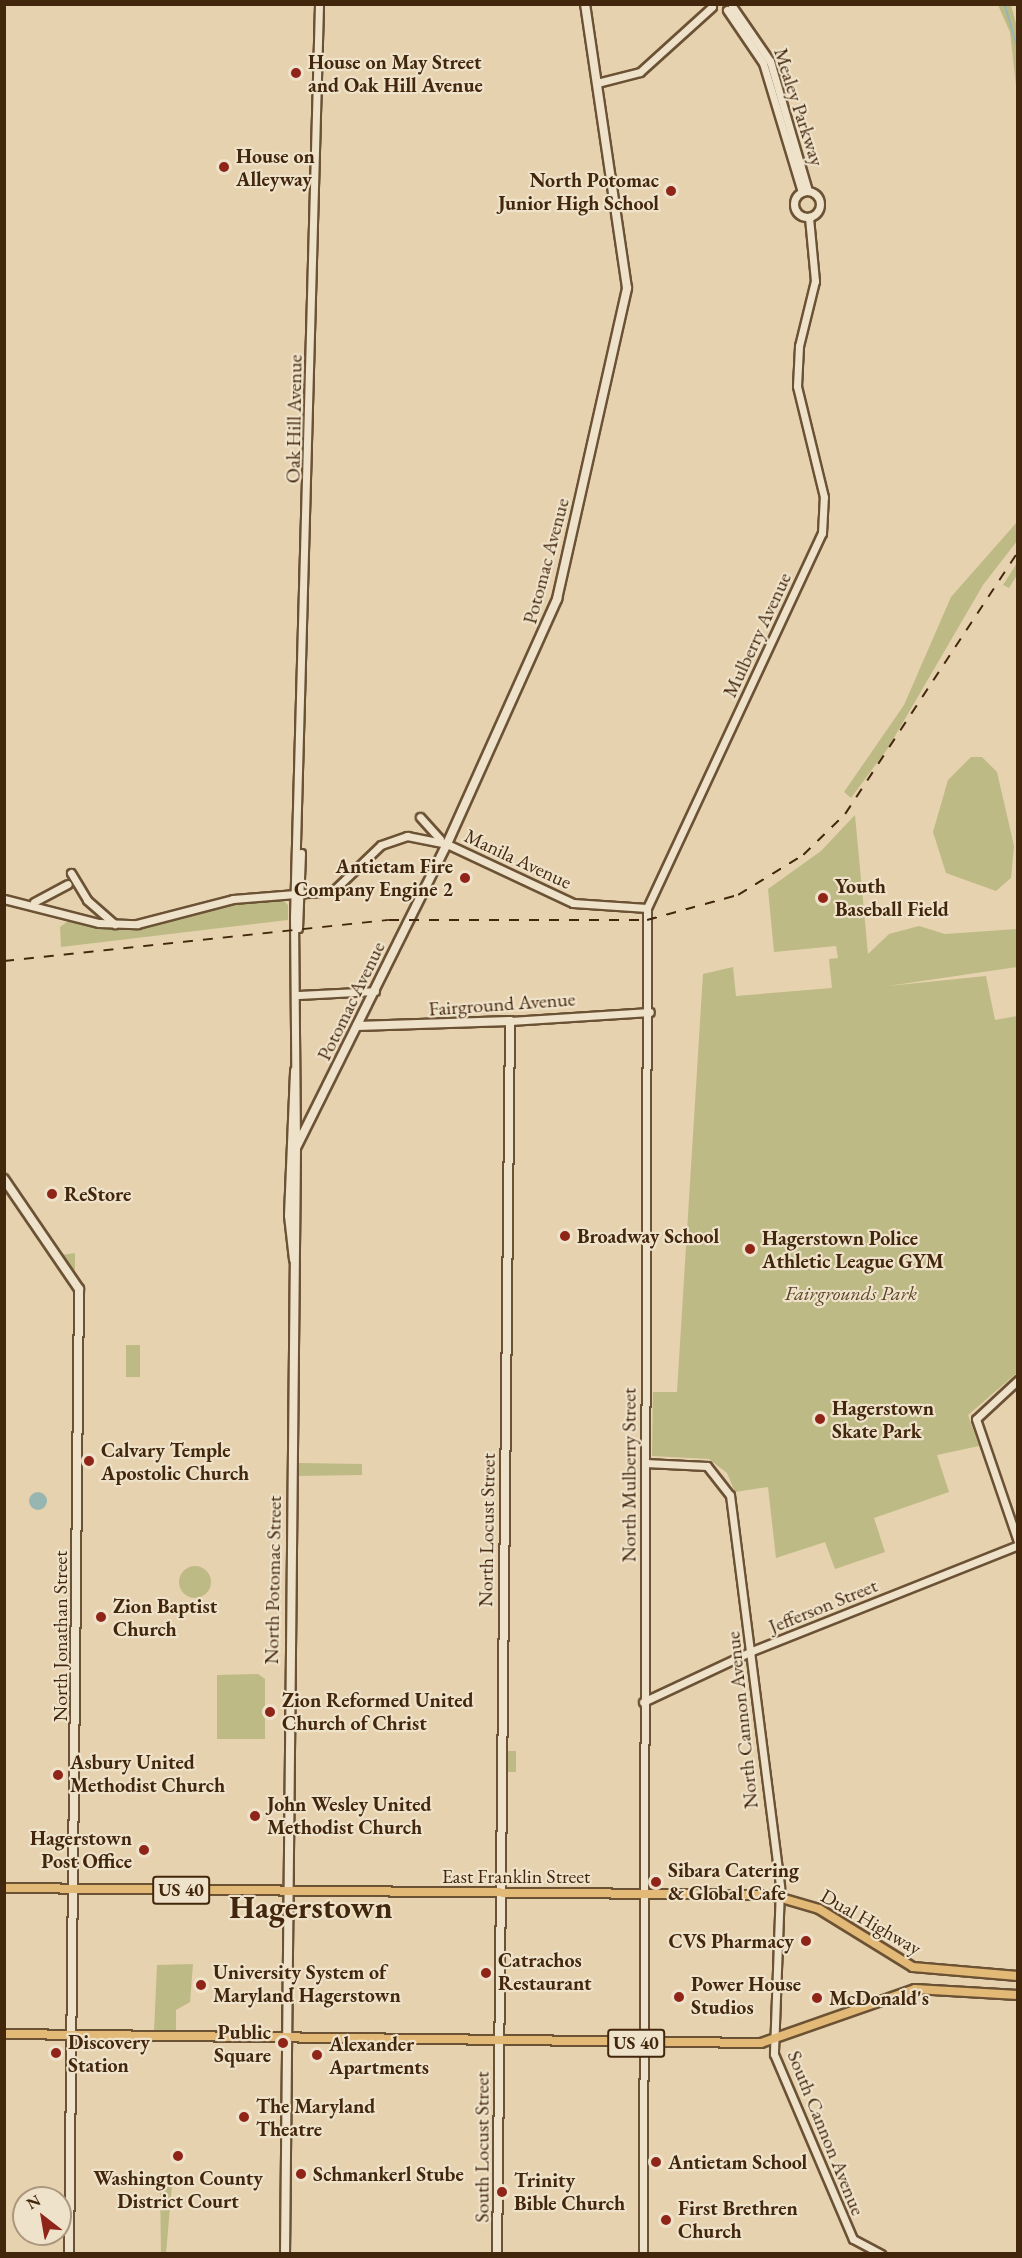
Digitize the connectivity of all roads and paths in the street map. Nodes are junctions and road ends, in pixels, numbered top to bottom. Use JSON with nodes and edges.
{"nodes":[{"id":1,"x":319,"y":4,"type":"edge"},
{"id":2,"x":585,"y":4,"type":"edge"},
{"id":3,"x":712,"y":6,"type":"edge"},
{"id":4,"x":730,"y":7,"type":"edge"},
{"id":5,"x":597,"y":83,"type":"junction"},
{"id":6,"x":805,"y":191,"type":"junction"},
{"id":7,"x":809,"y":218,"type":"junction"},
{"id":8,"x":420,"y":817,"type":"dead end"},
{"id":9,"x":447,"y":844,"type":"junction"},
{"id":10,"x":71,"y":873,"type":"dead end"},
{"id":11,"x":68,"y":884,"type":"dead end"},
{"id":12,"x":298,"y":895,"type":"junction"},
{"id":13,"x":4,"y":898,"type":"edge"},
{"id":14,"x":33,"y":903,"type":"junction"},
{"id":15,"x":646,"y":908,"type":"junction"},
{"id":16,"x":117,"y":925,"type":"junction"},
{"id":17,"x":375,"y":991,"type":"junction"},
{"id":18,"x":297,"y":995,"type":"junction"},
{"id":19,"x":650,"y":1012,"type":"junction"},
{"id":20,"x":510,"y":1021,"type":"junction"},
{"id":21,"x":357,"y":1026,"type":"junction"},
{"id":22,"x":295,"y":1068,"type":"junction"},
{"id":23,"x":296,"y":1148,"type":"junction"},
{"id":24,"x":292,"y":1161,"type":"junction"},
{"id":25,"x":4,"y":1179,"type":"edge"},
{"id":26,"x":1017,"y":1380,"type":"edge"},
{"id":27,"x":645,"y":1463,"type":"junction"},
{"id":28,"x":1017,"y":1544,"type":"edge"},
{"id":29,"x":752,"y":1652,"type":"junction"},
{"id":30,"x":643,"y":1701,"type":"junction"},
{"id":31,"x":4,"y":1888,"type":"edge"},
{"id":32,"x":74,"y":1888,"type":"junction"},
{"id":33,"x":287,"y":1891,"type":"junction"},
{"id":34,"x":499,"y":1892,"type":"junction"},
{"id":35,"x":642,"y":1893,"type":"junction"},
{"id":36,"x":746,"y":1893,"type":"joint"},
{"id":37,"x":781,"y":1896,"type":"junction"},
{"id":38,"x":1017,"y":1976,"type":"edge"},
{"id":39,"x":1017,"y":1995,"type":"edge"},
{"id":40,"x":4,"y":2034,"type":"edge"},
{"id":41,"x":73,"y":2035,"type":"junction"},
{"id":42,"x":288,"y":2039,"type":"junction"},
{"id":43,"x":499,"y":2041,"type":"junction"},
{"id":44,"x":774,"y":2042,"type":"junction"},
{"id":45,"x":641,"y":2043,"type":"junction"},
{"id":46,"x":69,"y":2253,"type":"edge"},
{"id":47,"x":285,"y":2253,"type":"edge"},
{"id":48,"x":497,"y":2253,"type":"edge"},
{"id":49,"x":643,"y":2253,"type":"edge"},
{"id":50,"x":881,"y":2253,"type":"edge"}],
"edges":[{"from":1,"to":12,"type":"street","name":"Oak Hill Avenue"},
{"from":2,"to":5,"type":"main road","name":"Potomac Avenue"},
{"from":3,"to":4,"type":"street"},
{"from":3,"to":5,"type":"street"},
{"from":4,"to":6,"type":"street","name":"Mealey Parkway"},
{"from":5,"to":9,"type":"main road","name":"Potomac Avenue"},
{"from":6,"to":7,"type":"street"},
{"from":6,"to":7,"type":"street"},
{"from":7,"to":15,"type":"street","name":"Mulberry Avenue"},
{"from":8,"to":9,"type":"street"},
{"from":9,"to":12,"type":"street"},
{"from":9,"to":15,"type":"street","name":"Manila Avenue"},
{"from":9,"to":17,"type":"main road","name":"Potomac Avenue"},
{"from":10,"to":16,"type":"street"},
{"from":11,"to":14,"type":"street"},
{"from":12,"to":16,"type":"street"},
{"from":12,"to":18,"type":"street","name":"Oak Hill Avenue"},
{"from":13,"to":14,"type":"street"},
{"from":14,"to":16,"type":"street"},
{"from":15,"to":19,"type":"street","name":"North Mulberry Street"},
{"from":17,"to":18,"type":"street"},
{"from":17,"to":21,"type":"main road","name":"Potomac Avenue"},
{"from":18,"to":22,"type":"street","name":"Oak Hill Avenue"},
{"from":19,"to":20,"type":"street","name":"Fairground Avenue"},
{"from":19,"to":27,"type":"street","name":"North Mulberry Street"},
{"from":20,"to":21,"type":"main road","name":"Fairground Avenue"},
{"from":20,"to":34,"type":"main road","name":"North Locust Street"},
{"from":21,"to":23,"type":"main road","name":"Potomac Avenue"},
{"from":22,"to":23,"type":"street","name":"Oak Hill Avenue"},
{"from":22,"to":24,"type":"street","name":"Oak Hill Avenue"},
{"from":23,"to":24,"type":"main road","name":"Oak Hill Avenue"},
{"from":24,"to":33,"type":"main road","name":"North Potomac Street"},
{"from":25,"to":32,"type":"main road","name":"North Jonathan Street"},
{"from":26,"to":28,"type":"street"},
{"from":27,"to":29,"type":"street","name":"North Cannon Avenue"},
{"from":27,"to":30,"type":"street","name":"North Mulberry Street"},
{"from":28,"to":29,"type":"street","name":"Jefferson Street"},
{"from":29,"to":30,"type":"street","name":"Jefferson Street"},
{"from":29,"to":37,"type":"street","name":"North Cannon Avenue"},
{"from":30,"to":35,"type":"street","name":"North Mulberry Street"},
{"from":31,"to":32,"type":"main road","number":"US 40"},
{"from":32,"to":33,"type":"main road","number":"US 40"},
{"from":32,"to":41,"type":"main road","name":"North Jonathan Street"},
{"from":33,"to":34,"type":"main road","name":"East Franklin Street","number":"US 40"},
{"from":33,"to":42,"type":"main road","name":"North Potomac Street"},
{"from":34,"to":35,"type":"main road","name":"East Franklin Street","number":"US 40"},
{"from":34,"to":43,"type":"main road","name":"North Locust Street"},
{"from":35,"to":36,"type":"main road","name":"East Franklin Street","number":"US 40"},
{"from":35,"to":45,"type":"street","name":"North Mulberry Street"},
{"from":36,"to":37,"type":"main road","name":"Dual Highway","number":"US 40"},
{"from":37,"to":38,"type":"main road","name":"Dual Highway","number":"US 40"},
{"from":37,"to":44,"type":"street","name":"North Cannon Avenue"},
{"from":39,"to":44,"type":"main road","name":"Dual Highway","number":"US 40"},
{"from":40,"to":41,"type":"main road","number":"US 40"},
{"from":41,"to":42,"type":"main road","number":"US 40"},
{"from":41,"to":46,"type":"main road","name":"North Jonathan Street"},
{"from":42,"to":43,"type":"main road","number":"US 40"},
{"from":42,"to":47,"type":"main road","name":"North Potomac Street"},
{"from":43,"to":45,"type":"main road","number":"US 40"},
{"from":43,"to":48,"type":"main road","name":"South Locust Street"},
{"from":44,"to":45,"type":"main road","number":"US 40"},
{"from":44,"to":50,"type":"street","name":"South Cannon Avenue"},
{"from":45,"to":49,"type":"street","name":"North Mulberry Street"}]}
